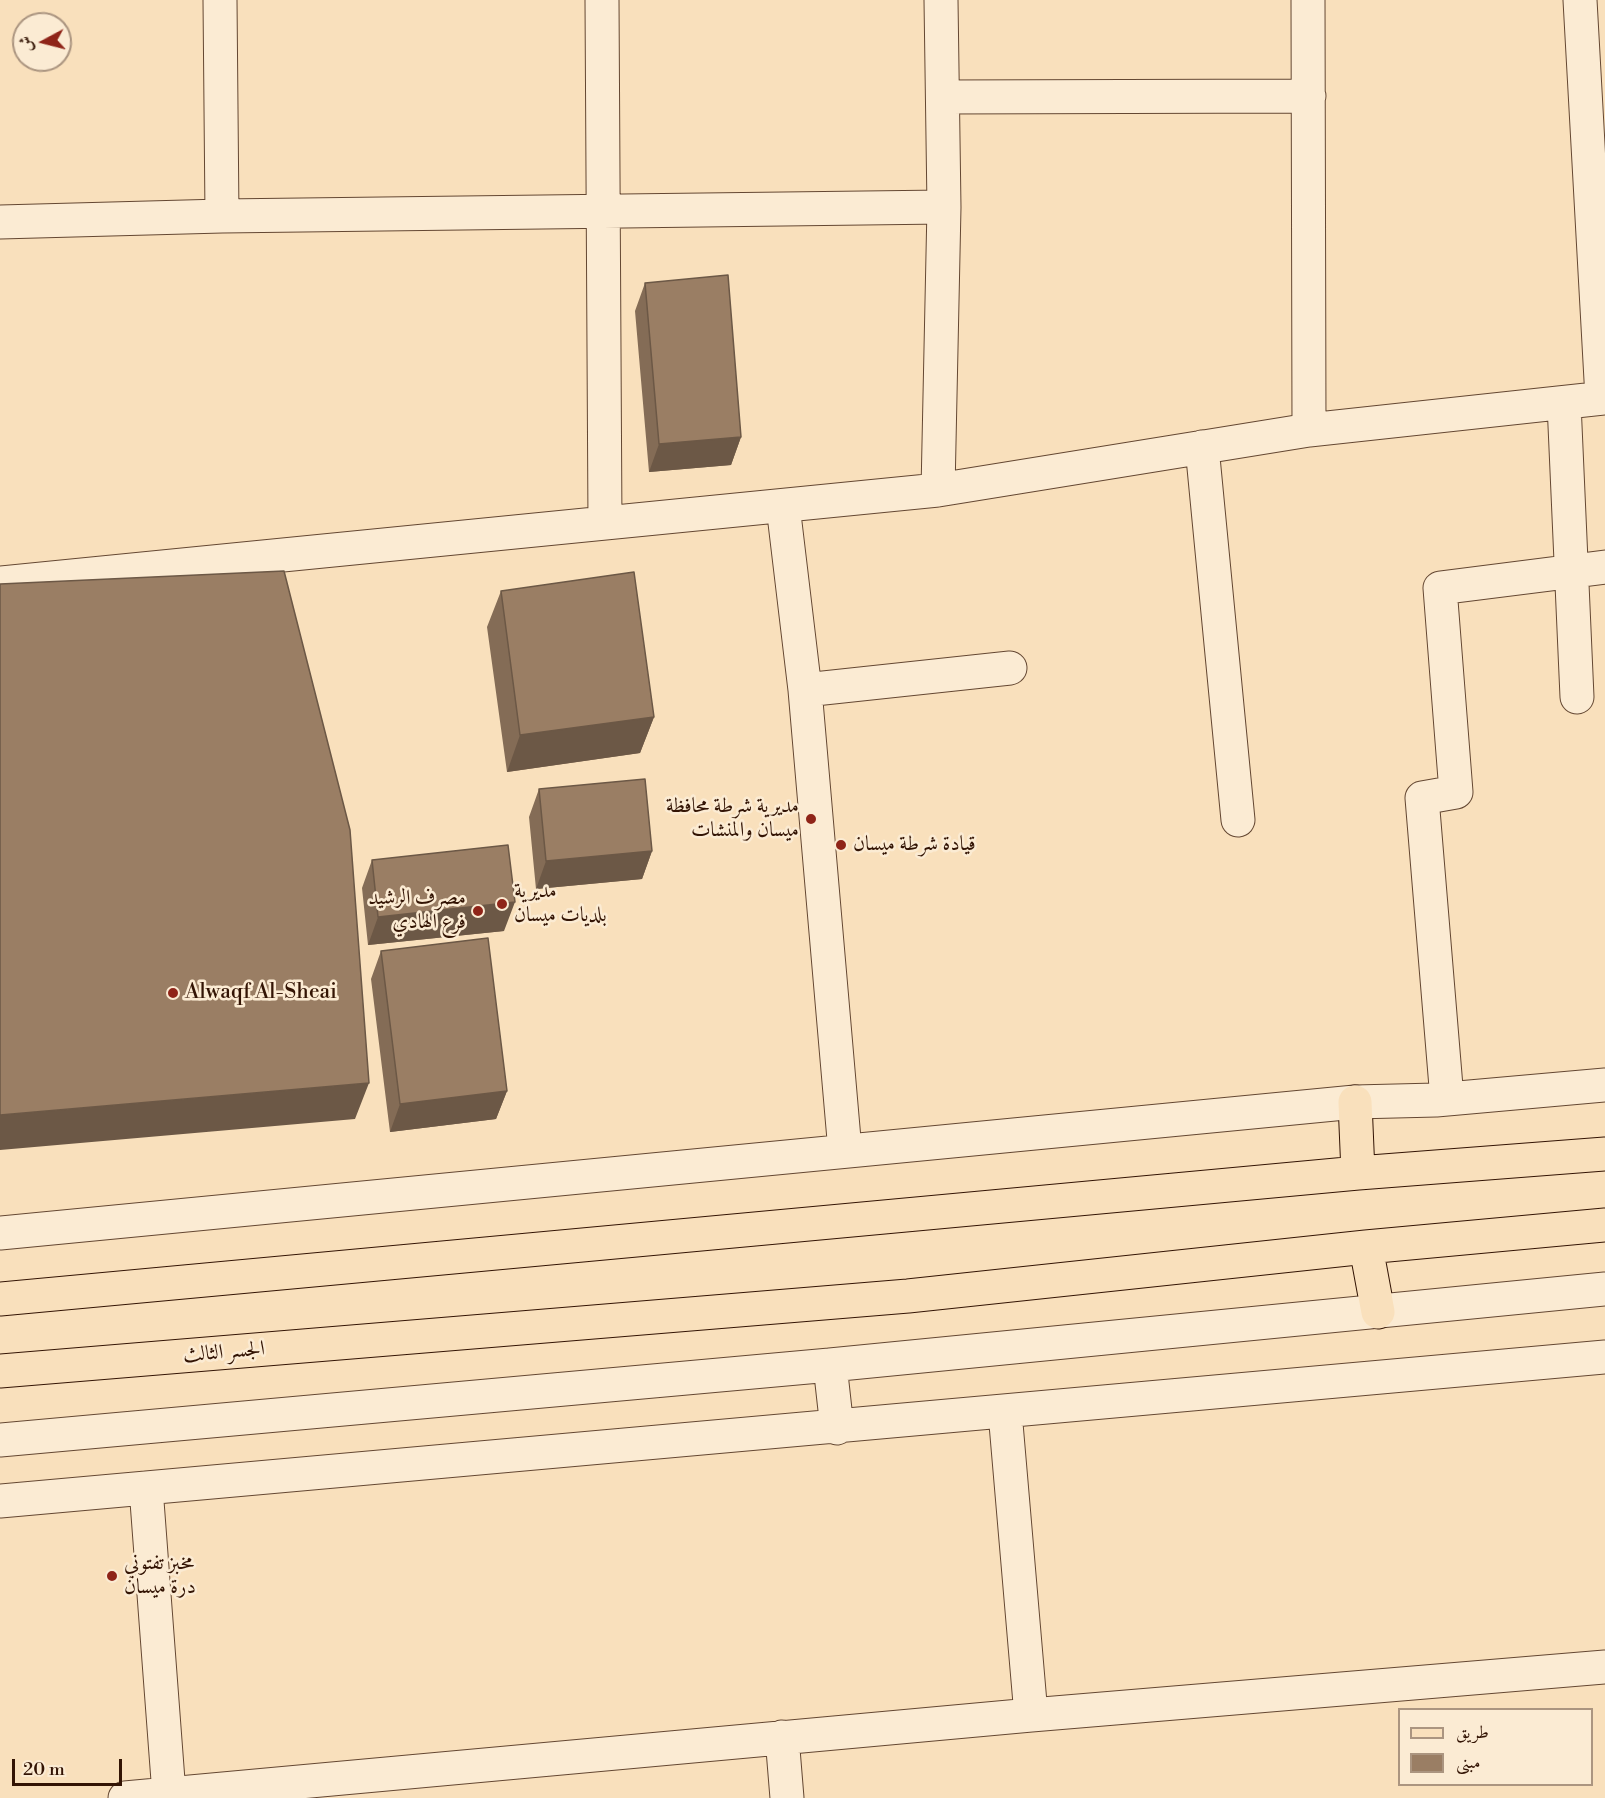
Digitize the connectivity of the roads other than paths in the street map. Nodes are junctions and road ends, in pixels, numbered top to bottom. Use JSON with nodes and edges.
{"nodes":[{"id":1,"x":220,"y":0,"type":"edge"},
{"id":2,"x":602,"y":0,"type":"edge"},
{"id":3,"x":941,"y":0,"type":"edge"},
{"id":4,"x":1308,"y":0,"type":"edge"},
{"id":5,"x":1580,"y":0,"type":"edge"},
{"id":6,"x":1309,"y":96,"type":"junction"},
{"id":7,"x":943,"y":97,"type":"junction"},
{"id":8,"x":944,"y":207,"type":"junction"},
{"id":9,"x":604,"y":212,"type":"junction"},
{"id":10,"x":222,"y":216,"type":"junction"},
{"id":11,"x":0,"y":222,"type":"edge"},
{"id":12,"x":1603,"y":398,"type":"edge"},
{"id":13,"x":1564,"y":403,"type":"junction"},
{"id":14,"x":1309,"y":430,"type":"junction"},
{"id":15,"x":1202,"y":447,"type":"junction"},
{"id":16,"x":938,"y":490,"type":"junction"},
{"id":17,"x":783,"y":506,"type":"junction"},
{"id":18,"x":606,"y":523,"type":"junction"},
{"id":19,"x":1589,"y":569,"type":"edge"},
{"id":20,"x":0,"y":583,"type":"edge"},
{"id":21,"x":1010,"y":668,"type":"dead end"},
{"id":22,"x":805,"y":690,"type":"junction"},
{"id":23,"x":1577,"y":697,"type":"dead end"},
{"id":24,"x":1239,"y":820,"type":"dead end"},
{"id":25,"x":1605,"y":1085,"type":"edge"},
{"id":26,"x":1447,"y":1099,"type":"junction"},
{"id":27,"x":1355,"y":1102,"type":"junction"},
{"id":28,"x":845,"y":1151,"type":"junction"},
{"id":29,"x":1605,"y":1154,"type":"edge"},
{"id":30,"x":1358,"y":1173,"type":"junction"},
{"id":31,"x":1605,"y":1225,"type":"edge"},
{"id":32,"x":0,"y":1233,"type":"edge"},
{"id":33,"x":1366,"y":1246,"type":"junction"},
{"id":34,"x":1605,"y":1289,"type":"edge"},
{"id":35,"x":0,"y":1299,"type":"edge"},
{"id":36,"x":1378,"y":1312,"type":"junction"},
{"id":37,"x":1605,"y":1358,"type":"edge"},
{"id":38,"x":830,"y":1365,"type":"junction"},
{"id":39,"x":0,"y":1371,"type":"edge"},
{"id":40,"x":1005,"y":1412,"type":"junction"},
{"id":41,"x":837,"y":1428,"type":"junction"},
{"id":42,"x":0,"y":1440,"type":"edge"},
{"id":43,"x":146,"y":1488,"type":"junction"},
{"id":44,"x":0,"y":1501,"type":"edge"},
{"id":45,"x":1605,"y":1667,"type":"edge"},
{"id":46,"x":1032,"y":1715,"type":"junction"},
{"id":47,"x":782,"y":1737,"type":"junction"},
{"id":48,"x":169,"y":1794,"type":"junction"},
{"id":49,"x":125,"y":1798,"type":"edge"},
{"id":50,"x":787,"y":1798,"type":"edge"}],
"edges":[{"from":1,"to":10,"type":"street"},
{"from":2,"to":9,"type":"street"},
{"from":3,"to":7,"type":"street"},
{"from":4,"to":6,"type":"street"},
{"from":5,"to":12,"type":"street"},
{"from":6,"to":7,"type":"street"},
{"from":6,"to":14,"type":"street"},
{"from":7,"to":8,"type":"street"},
{"from":8,"to":9,"type":"street"},
{"from":8,"to":16,"type":"street"},
{"from":9,"to":10,"type":"street"},
{"from":9,"to":18,"type":"street"},
{"from":10,"to":11,"type":"street"},
{"from":12,"to":13,"type":"street"},
{"from":13,"to":14,"type":"street"},
{"from":13,"to":19,"type":"street"},
{"from":14,"to":15,"type":"street"},
{"from":15,"to":16,"type":"street"},
{"from":15,"to":24,"type":"street"},
{"from":16,"to":17,"type":"street"},
{"from":17,"to":18,"type":"street"},
{"from":17,"to":22,"type":"street"},
{"from":18,"to":20,"type":"street"},
{"from":19,"to":23,"type":"street"},
{"from":19,"to":26,"type":"street"},
{"from":21,"to":22,"type":"street"},
{"from":22,"to":28,"type":"street"},
{"from":25,"to":26,"type":"street"},
{"from":26,"to":27,"type":"street"},
{"from":27,"to":28,"type":"street"},
{"from":27,"to":30,"type":"main road"},
{"from":28,"to":32,"type":"street"},
{"from":29,"to":30,"type":"main road"},
{"from":30,"to":35,"type":"main road"},
{"from":31,"to":33,"type":"main road","name":"الجسر الثالث"},
{"from":33,"to":36,"type":"main road"},
{"from":33,"to":39,"type":"main road","name":"الجسر الثالث"},
{"from":34,"to":36,"type":"street"},
{"from":36,"to":38,"type":"street"},
{"from":37,"to":40,"type":"street"},
{"from":38,"to":41,"type":"street"},
{"from":38,"to":42,"type":"street"},
{"from":40,"to":41,"type":"street"},
{"from":40,"to":46,"type":"street"},
{"from":41,"to":43,"type":"street"},
{"from":43,"to":44,"type":"street"},
{"from":43,"to":48,"type":"street"},
{"from":45,"to":46,"type":"street"},
{"from":46,"to":47,"type":"street"},
{"from":47,"to":48,"type":"street"},
{"from":47,"to":50,"type":"street"},
{"from":48,"to":49,"type":"street"}]}
